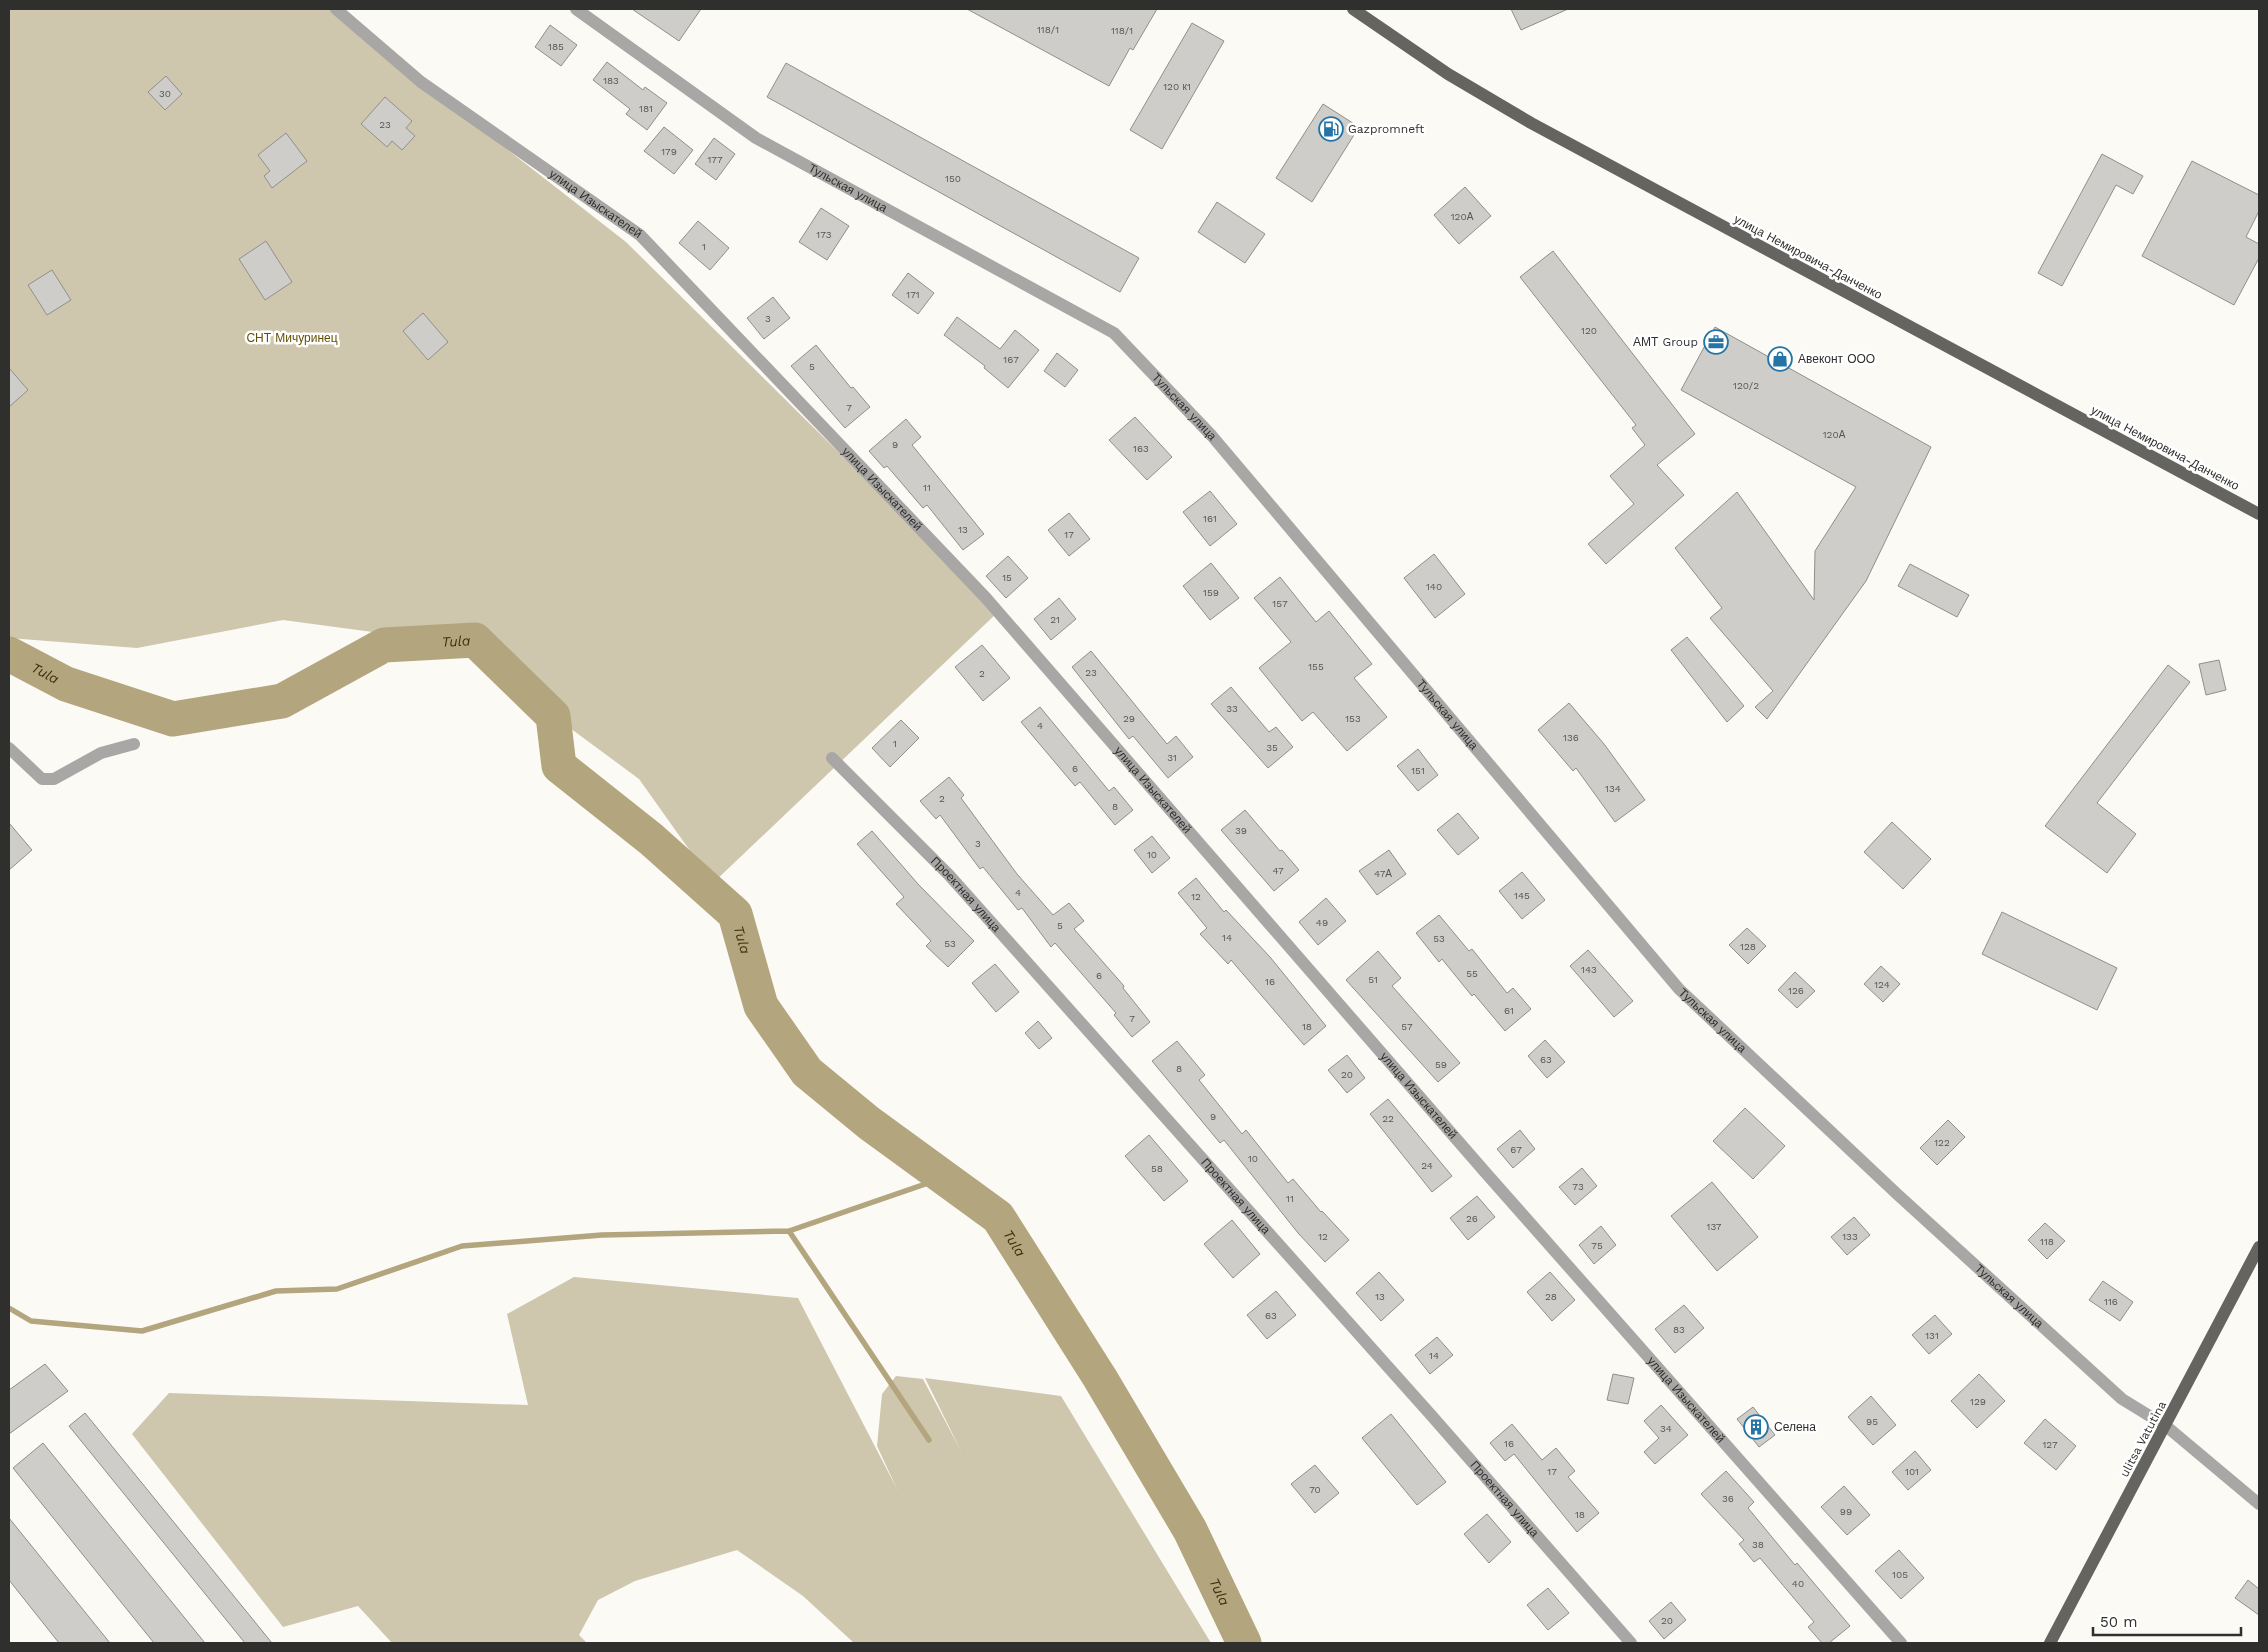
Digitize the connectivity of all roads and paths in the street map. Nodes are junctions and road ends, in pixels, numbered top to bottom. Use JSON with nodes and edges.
{"nodes":[{"id":1,"x":336,"y":9,"type":"edge"},
{"id":2,"x":576,"y":9,"type":"edge"},
{"id":3,"x":1353,"y":9,"type":"edge"},
{"id":4,"x":2259,"y":514,"type":"edge"},
{"id":5,"x":134,"y":744,"type":"dead end"},
{"id":6,"x":9,"y":748,"type":"edge"},
{"id":7,"x":832,"y":758,"type":"dead end"},
{"id":8,"x":2259,"y":1247,"type":"edge"},
{"id":9,"x":2166,"y":1426,"type":"junction"},
{"id":10,"x":2259,"y":1504,"type":"edge"},
{"id":11,"x":1631,"y":1643,"type":"edge"},
{"id":12,"x":1901,"y":1643,"type":"edge"},
{"id":13,"x":2050,"y":1643,"type":"edge"}],
"edges":[{"from":1,"to":12,"type":"street","name":"улица Изыскателей"},
{"from":2,"to":9,"type":"street","name":"Тульская улица"},
{"from":3,"to":4,"type":"main road","name":"улица Немировича-Данченко"},
{"from":5,"to":6,"type":"street"},
{"from":7,"to":11,"type":"street","name":"Проектная улица"},
{"from":8,"to":9,"type":"main road","name":"ulitsa Vatutina"},
{"from":9,"to":10,"type":"street","name":"Тульская улица"},
{"from":9,"to":13,"type":"main road","name":"ulitsa Vatutina"}]}
